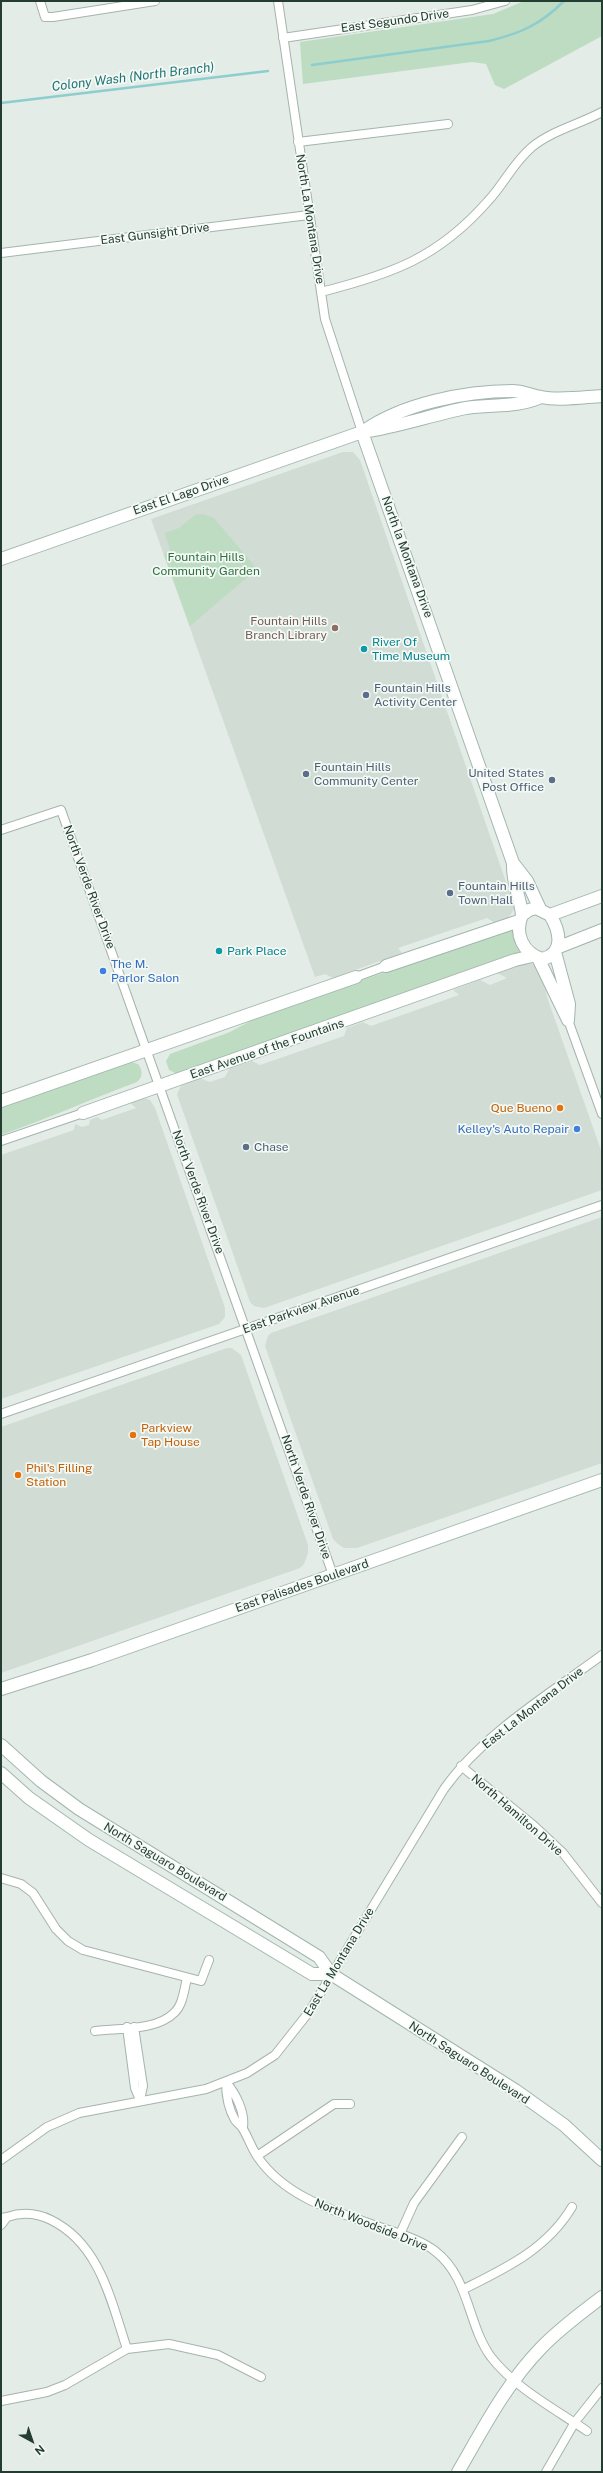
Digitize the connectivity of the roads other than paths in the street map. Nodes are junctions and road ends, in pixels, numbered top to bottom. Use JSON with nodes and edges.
{"nodes":[{"id":1,"x":40,"y":1,"type":"edge"},
{"id":2,"x":155,"y":1,"type":"edge"},
{"id":3,"x":278,"y":1,"type":"edge"},
{"id":4,"x":505,"y":1,"type":"edge"},
{"id":5,"x":283,"y":38,"type":"junction"},
{"id":6,"x":602,"y":112,"type":"edge"},
{"id":7,"x":448,"y":124,"type":"dead end"},
{"id":8,"x":298,"y":142,"type":"junction"},
{"id":9,"x":309,"y":215,"type":"junction"},
{"id":10,"x":1,"y":254,"type":"edge"},
{"id":11,"x":321,"y":292,"type":"junction"},
{"id":12,"x":602,"y":396,"type":"edge"},
{"id":13,"x":362,"y":432,"type":"junction"},
{"id":14,"x":1,"y":559,"type":"edge"},
{"id":15,"x":1,"y":830,"type":"edge"},
{"id":16,"x":513,"y":863,"type":"junction"},
{"id":17,"x":602,"y":896,"type":"edge"},
{"id":18,"x":545,"y":912,"type":"junction"},
{"id":19,"x":521,"y":918,"type":"junction"},
{"id":20,"x":602,"y":930,"type":"edge"},
{"id":21,"x":557,"y":950,"type":"junction"},
{"id":22,"x":535,"y":957,"type":"junction"},
{"id":23,"x":386,"y":966,"type":"joint"},
{"id":24,"x":356,"y":977,"type":"joint"},
{"id":25,"x":568,"y":1020,"type":"junction"},
{"id":26,"x":148,"y":1051,"type":"junction"},
{"id":27,"x":160,"y":1086,"type":"junction"},
{"id":28,"x":1,"y":1101,"type":"edge"},
{"id":29,"x":83,"y":1113,"type":"joint"},
{"id":30,"x":602,"y":1114,"type":"edge"},
{"id":31,"x":1,"y":1141,"type":"edge"},
{"id":32,"x":602,"y":1205,"type":"edge"},
{"id":33,"x":247,"y":1328,"type":"junction"},
{"id":34,"x":1,"y":1414,"type":"edge"},
{"id":35,"x":602,"y":1480,"type":"edge"},
{"id":36,"x":333,"y":1575,"type":"junction"},
{"id":37,"x":602,"y":1655,"type":"edge"},
{"id":38,"x":1,"y":1690,"type":"edge"},
{"id":39,"x":1,"y":1745,"type":"edge"},
{"id":40,"x":461,"y":1766,"type":"junction"},
{"id":41,"x":1,"y":1774,"type":"edge"},
{"id":42,"x":1,"y":1878,"type":"edge"},
{"id":43,"x":602,"y":1903,"type":"edge"},
{"id":44,"x":209,"y":1960,"type":"dead end"},
{"id":45,"x":331,"y":1974,"type":"junction"},
{"id":46,"x":187,"y":1978,"type":"junction"},
{"id":47,"x":131,"y":2027,"type":"junction"},
{"id":48,"x":96,"y":2031,"type":"dead end"},
{"id":49,"x":226,"y":2082,"type":"junction"},
{"id":50,"x":140,"y":2100,"type":"junction"},
{"id":51,"x":350,"y":2104,"type":"dead end"},
{"id":52,"x":462,"y":2136,"type":"dead end"},
{"id":53,"x":257,"y":2156,"type":"junction"},
{"id":54,"x":1,"y":2160,"type":"edge"},
{"id":55,"x":602,"y":2160,"type":"edge"},
{"id":56,"x":572,"y":2207,"type":"dead end"},
{"id":57,"x":4,"y":2217,"type":"edge"},
{"id":58,"x":1,"y":2225,"type":"edge"},
{"id":59,"x":400,"y":2234,"type":"junction"},
{"id":60,"x":464,"y":2289,"type":"junction"},
{"id":61,"x":602,"y":2297,"type":"edge"},
{"id":62,"x":127,"y":2349,"type":"junction"},
{"id":63,"x":261,"y":2378,"type":"dead end"},
{"id":64,"x":514,"y":2380,"type":"junction"},
{"id":65,"x":602,"y":2388,"type":"edge"},
{"id":66,"x":1,"y":2401,"type":"edge"},
{"id":67,"x":575,"y":2422,"type":"junction"},
{"id":68,"x":587,"y":2431,"type":"dead end"},
{"id":69,"x":458,"y":2472,"type":"edge"},
{"id":70,"x":546,"y":2472,"type":"edge"}],
"edges":[{"from":1,"to":2,"type":"street"},
{"from":3,"to":5,"type":"street","name":"North La Montana Drive"},
{"from":4,"to":5,"type":"street","name":"East Segundo Drive"},
{"from":5,"to":8,"type":"street","name":"North La Montana Drive"},
{"from":6,"to":11,"type":"street"},
{"from":7,"to":8,"type":"street"},
{"from":8,"to":9,"type":"street","name":"North La Montana Drive"},
{"from":9,"to":10,"type":"street","name":"East Gunsight Drive"},
{"from":9,"to":11,"type":"street","name":"North La Montana Drive"},
{"from":11,"to":13,"type":"street","name":"North La Montana Drive"},
{"from":12,"to":13,"type":"street","name":"East El Lago Drive"},
{"from":13,"to":14,"type":"street","name":"East El Lago Drive"},
{"from":13,"to":16,"type":"street","name":"North la Montana Drive"},
{"from":15,"to":26,"type":"street","name":"North Verde River Drive"},
{"from":16,"to":18,"type":"street"},
{"from":16,"to":19,"type":"street"},
{"from":17,"to":18,"type":"street"},
{"from":18,"to":19,"type":"street"},
{"from":18,"to":21,"type":"street"},
{"from":19,"to":22,"type":"street"},
{"from":19,"to":23,"type":"street"},
{"from":20,"to":21,"type":"street"},
{"from":21,"to":22,"type":"street"},
{"from":21,"to":25,"type":"street"},
{"from":22,"to":25,"type":"street"},
{"from":22,"to":27,"type":"street","name":"East Avenue of the Fountains"},
{"from":23,"to":24,"type":"street"},
{"from":24,"to":26,"type":"street"},
{"from":25,"to":30,"type":"street"},
{"from":26,"to":27,"type":"street","name":"North Verde River Drive"},
{"from":26,"to":28,"type":"street"},
{"from":27,"to":29,"type":"street","name":"East Avenue of the Fountains"},
{"from":27,"to":33,"type":"street","name":"North Verde River Drive"},
{"from":29,"to":31,"type":"street","name":"East Avenue of the Fountains"},
{"from":32,"to":33,"type":"street","name":"East Parkview Avenue"},
{"from":33,"to":34,"type":"street","name":"East Parkview Avenue"},
{"from":33,"to":36,"type":"street","name":"North Verde River Drive"},
{"from":35,"to":36,"type":"street","name":"East Palisades Boulevard"},
{"from":36,"to":38,"type":"street","name":"East Palisades Boulevard"},
{"from":37,"to":40,"type":"street","name":"East La Montana Drive"},
{"from":39,"to":45,"type":"street","name":"North Saguaro Boulevard"},
{"from":40,"to":43,"type":"street","name":"North Hamilton Drive"},
{"from":40,"to":45,"type":"street","name":"East La Montana Drive"},
{"from":41,"to":45,"type":"street","name":"North Saguaro Boulevard"},
{"from":42,"to":46,"type":"street"},
{"from":44,"to":46,"type":"street"},
{"from":45,"to":49,"type":"street","name":"East La Montana Drive"},
{"from":45,"to":55,"type":"street","name":"North Saguaro Boulevard"},
{"from":46,"to":47,"type":"street"},
{"from":47,"to":48,"type":"street"},
{"from":47,"to":50,"type":"street"},
{"from":49,"to":50,"type":"street","name":"East La Montana Drive"},
{"from":49,"to":53,"type":"street","name":"North Woodside Drive"},
{"from":50,"to":54,"type":"street","name":"East La Montana Drive"},
{"from":51,"to":53,"type":"street"},
{"from":52,"to":59,"type":"street"},
{"from":53,"to":59,"type":"street","name":"North Woodside Drive"},
{"from":56,"to":60,"type":"street"},
{"from":57,"to":58,"type":"street"},
{"from":57,"to":62,"type":"street"},
{"from":59,"to":60,"type":"street","name":"North Woodside Drive"},
{"from":60,"to":64,"type":"street","name":"North Woodside Drive"},
{"from":61,"to":64,"type":"street"},
{"from":62,"to":63,"type":"street"},
{"from":62,"to":66,"type":"street"},
{"from":64,"to":67,"type":"street","name":"North Woodside Drive"},
{"from":64,"to":69,"type":"street"},
{"from":65,"to":67,"type":"street"},
{"from":67,"to":68,"type":"street","name":"North Woodside Drive"},
{"from":67,"to":70,"type":"street"}]}
